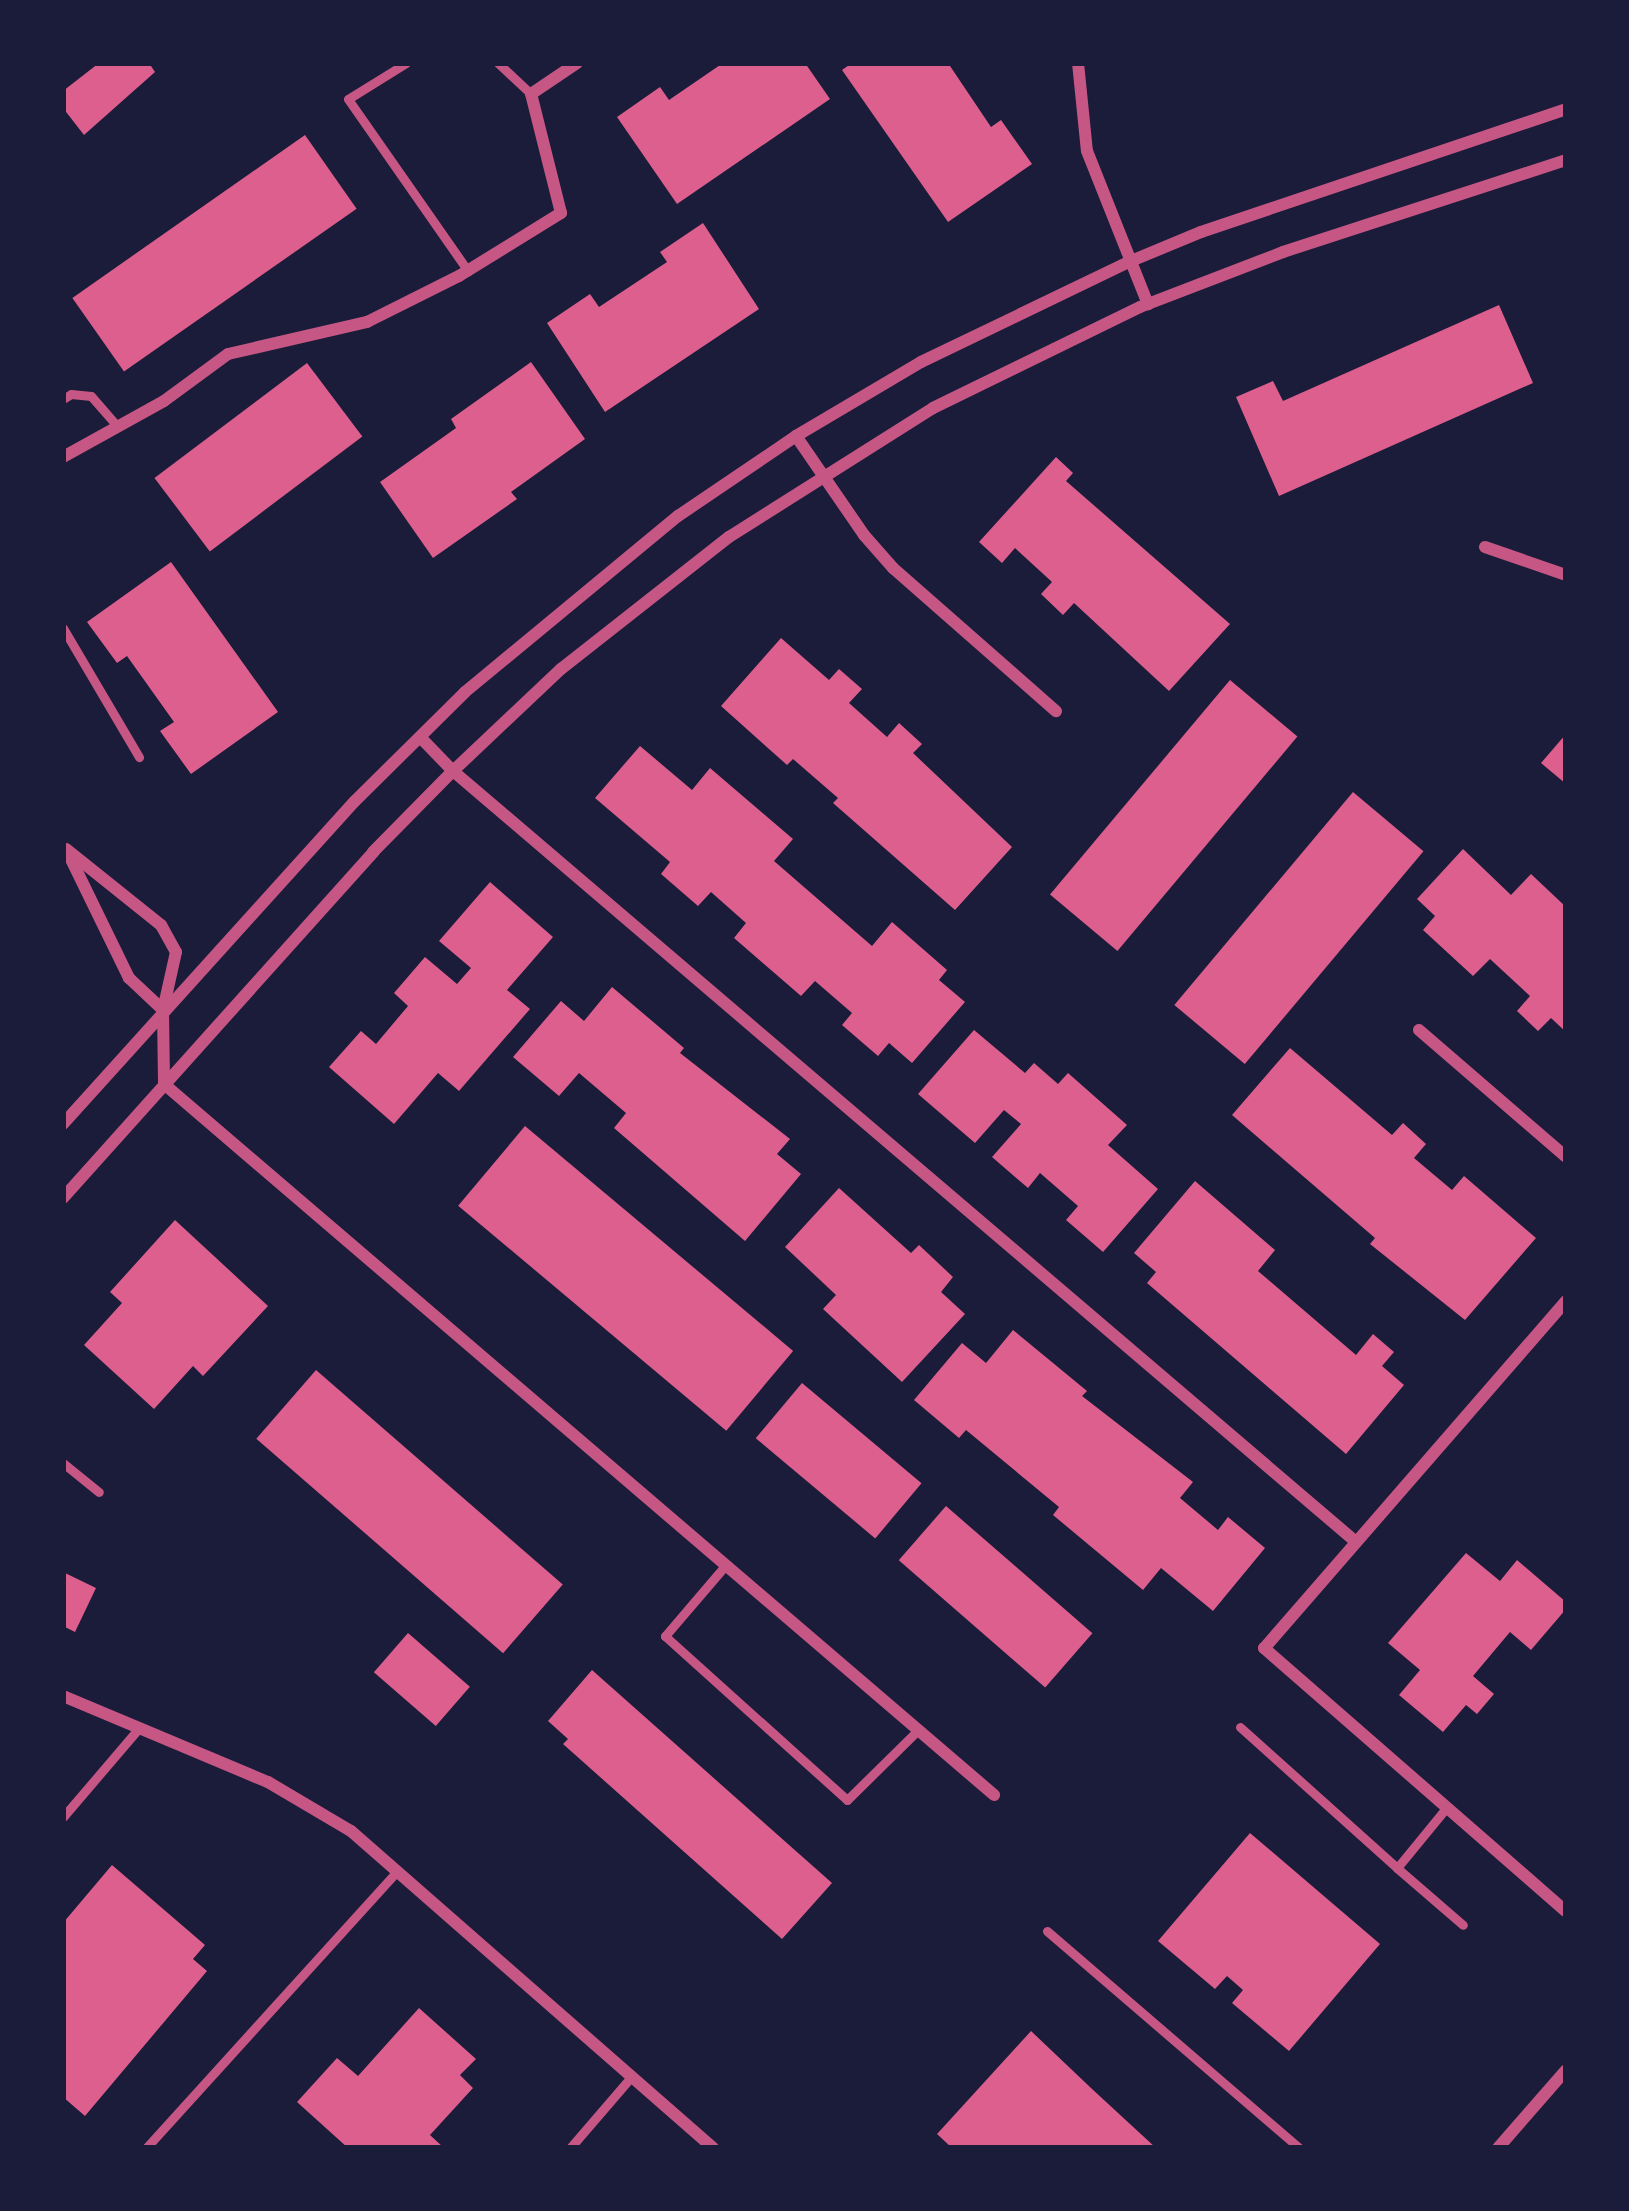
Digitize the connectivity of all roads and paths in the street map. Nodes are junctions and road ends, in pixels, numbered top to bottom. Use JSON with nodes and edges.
{"nodes":[{"id":1,"x":406,"y":63,"type":"edge"},
{"id":2,"x":498,"y":63,"type":"edge"},
{"id":3,"x":578,"y":63,"type":"edge"},
{"id":4,"x":1078,"y":63,"type":"edge"},
{"id":5,"x":531,"y":94,"type":"junction"},
{"id":6,"x":1566,"y":109,"type":"edge"},
{"id":7,"x":1566,"y":160,"type":"edge"},
{"id":8,"x":1131,"y":261,"type":"junction"},
{"id":9,"x":468,"y":271,"type":"junction"},
{"id":10,"x":1148,"y":304,"type":"junction"},
{"id":11,"x":63,"y":400,"type":"edge"},
{"id":12,"x":118,"y":427,"type":"junction"},
{"id":13,"x":796,"y":436,"type":"junction"},
{"id":14,"x":63,"y":457,"type":"edge"},
{"id":15,"x":824,"y":473,"type":"junction"},
{"id":16,"x":1485,"y":547,"type":"dead end"},
{"id":17,"x":1566,"y":575,"type":"edge"},
{"id":18,"x":63,"y":628,"type":"edge"},
{"id":19,"x":1056,"y":711,"type":"dead end"},
{"id":20,"x":420,"y":737,"type":"junction"},
{"id":21,"x":139,"y":757,"type":"dead end"},
{"id":22,"x":453,"y":772,"type":"junction"},
{"id":23,"x":64,"y":846,"type":"edge"},
{"id":24,"x":163,"y":1010,"type":"junction"},
{"id":25,"x":1419,"y":1030,"type":"dead end"},
{"id":26,"x":164,"y":1084,"type":"junction"},
{"id":27,"x":63,"y":1124,"type":"edge"},
{"id":28,"x":1566,"y":1157,"type":"edge"},
{"id":29,"x":63,"y":1198,"type":"edge"},
{"id":30,"x":1566,"y":1301,"type":"edge"},
{"id":31,"x":63,"y":1463,"type":"edge"},
{"id":32,"x":98,"y":1492,"type":"dead end"},
{"id":33,"x":1356,"y":1542,"type":"junction"},
{"id":34,"x":724,"y":1568,"type":"junction"},
{"id":35,"x":63,"y":1696,"type":"edge"},
{"id":36,"x":1240,"y":1727,"type":"dead end"},
{"id":37,"x":139,"y":1728,"type":"junction"},
{"id":38,"x":917,"y":1731,"type":"junction"},
{"id":39,"x":994,"y":1796,"type":"dead end"},
{"id":40,"x":1447,"y":1808,"type":"junction"},
{"id":41,"x":63,"y":1817,"type":"edge"},
{"id":42,"x":1397,"y":1868,"type":"junction"},
{"id":43,"x":397,"y":1871,"type":"junction"},
{"id":44,"x":1566,"y":1911,"type":"edge"},
{"id":45,"x":1463,"y":1925,"type":"dead end"},
{"id":46,"x":1047,"y":1930,"type":"dead end"},
{"id":47,"x":1566,"y":2070,"type":"edge"},
{"id":48,"x":632,"y":2076,"type":"junction"},
{"id":49,"x":146,"y":2148,"type":"edge"},
{"id":50,"x":570,"y":2148,"type":"edge"},
{"id":51,"x":713,"y":2148,"type":"edge"},
{"id":52,"x":1299,"y":2148,"type":"edge"},
{"id":53,"x":1498,"y":2148,"type":"edge"}],
"edges":[{"from":1,"to":9,"type":"lane"},
{"from":2,"to":5,"type":"lane"},
{"from":3,"to":5,"type":"street"},
{"from":4,"to":8,"type":"street"},
{"from":5,"to":9,"type":"street"},
{"from":6,"to":8,"type":"street"},
{"from":7,"to":10,"type":"street"},
{"from":8,"to":10,"type":"street"},
{"from":8,"to":13,"type":"street"},
{"from":9,"to":12,"type":"street"},
{"from":10,"to":15,"type":"street"},
{"from":11,"to":12,"type":"lane"},
{"from":12,"to":14,"type":"street"},
{"from":13,"to":15,"type":"street"},
{"from":13,"to":20,"type":"street"},
{"from":15,"to":19,"type":"street"},
{"from":15,"to":22,"type":"street"},
{"from":16,"to":17,"type":"street"},
{"from":18,"to":21,"type":"lane"},
{"from":20,"to":22,"type":"street"},
{"from":20,"to":24,"type":"street"},
{"from":22,"to":26,"type":"street"},
{"from":22,"to":33,"type":"street"},
{"from":23,"to":24,"type":"street"},
{"from":23,"to":24,"type":"street"},
{"from":24,"to":26,"type":"street"},
{"from":24,"to":27,"type":"street"},
{"from":25,"to":28,"type":"street"},
{"from":26,"to":29,"type":"street"},
{"from":26,"to":34,"type":"street"},
{"from":30,"to":33,"type":"street"},
{"from":31,"to":32,"type":"lane"},
{"from":33,"to":40,"type":"street"},
{"from":34,"to":38,"type":"street"},
{"from":34,"to":38,"type":"lane"},
{"from":35,"to":37,"type":"street"},
{"from":36,"to":42,"type":"lane"},
{"from":37,"to":41,"type":"lane"},
{"from":37,"to":43,"type":"street"},
{"from":38,"to":39,"type":"street"},
{"from":40,"to":42,"type":"lane"},
{"from":40,"to":44,"type":"street"},
{"from":42,"to":45,"type":"lane"},
{"from":43,"to":48,"type":"street"},
{"from":43,"to":49,"type":"lane"},
{"from":46,"to":52,"type":"lane"},
{"from":47,"to":53,"type":"street"},
{"from":48,"to":50,"type":"lane"},
{"from":48,"to":51,"type":"street"}]}
